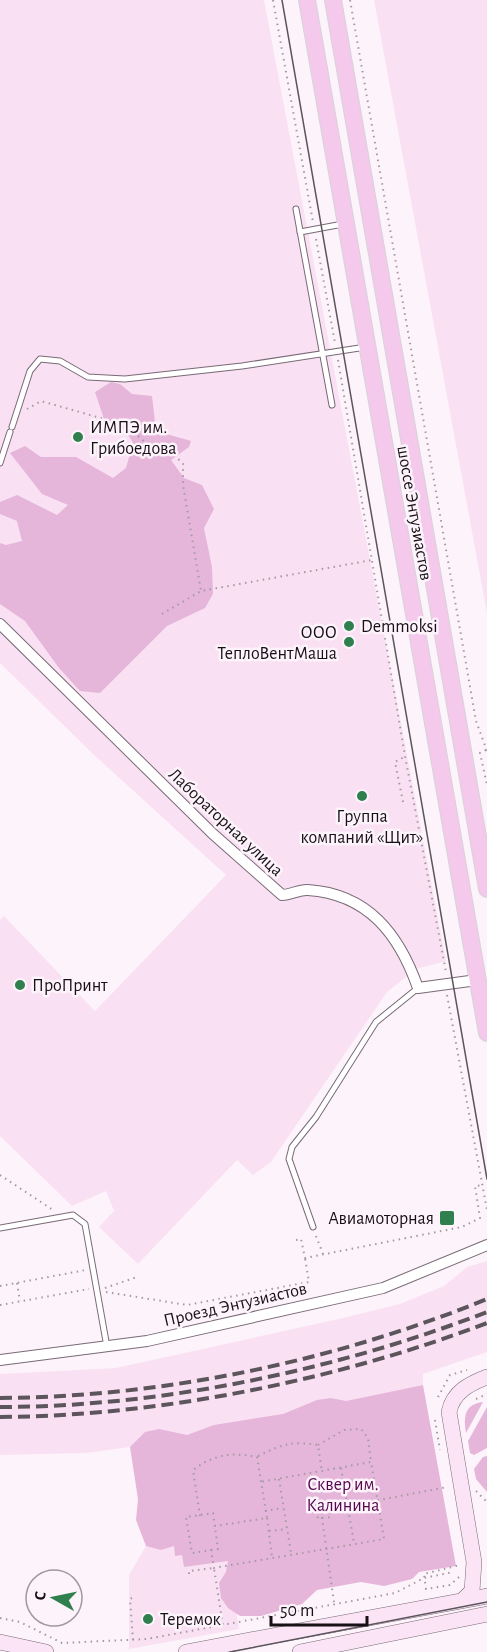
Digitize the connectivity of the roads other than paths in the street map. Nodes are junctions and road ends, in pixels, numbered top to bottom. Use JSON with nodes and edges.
{"nodes":[{"id":1,"x":307,"y":0,"type":"edge"},
{"id":2,"x":333,"y":0,"type":"edge"},
{"id":3,"x":296,"y":210,"type":"dead end"},
{"id":4,"x":345,"y":224,"type":"junction"},
{"id":5,"x":300,"y":232,"type":"junction"},
{"id":6,"x":367,"y":347,"type":"junction"},
{"id":7,"x":323,"y":355,"type":"junction"},
{"id":8,"x":332,"y":405,"type":"dead end"},
{"id":9,"x":0,"y":463,"type":"edge"},
{"id":10,"x":0,"y":624,"type":"edge"},
{"id":11,"x":484,"y":852,"type":"edge"},
{"id":12,"x":487,"y":890,"type":"edge"},
{"id":13,"x":477,"y":980,"type":"junction"},
{"id":14,"x":417,"y":988,"type":"junction"},
{"id":15,"x":487,"y":1033,"type":"edge"},
{"id":16,"x":313,"y":1227,"type":"road end"},
{"id":17,"x":0,"y":1228,"type":"edge"},
{"id":18,"x":487,"y":1245,"type":"edge"},
{"id":19,"x":107,"y":1347,"type":"junction"},
{"id":20,"x":0,"y":1360,"type":"edge"},
{"id":21,"x":487,"y":1377,"type":"edge"},
{"id":22,"x":474,"y":1562,"type":"junction"},
{"id":23,"x":487,"y":1577,"type":"edge"},
{"id":24,"x":487,"y":1596,"type":"edge"},
{"id":25,"x":463,"y":1600,"type":"junction"},
{"id":26,"x":487,"y":1614,"type":"edge"},
{"id":27,"x":0,"y":1642,"type":"edge"},
{"id":28,"x":322,"y":1650,"type":"edge"},
{"id":29,"x":46,"y":1652,"type":"edge"},
{"id":30,"x":186,"y":1652,"type":"edge"},
{"id":31,"x":300,"y":1652,"type":"edge"}],
"edges":[{"from":1,"to":4,"type":"main road","name":"шоссе Энтузиастов"},
{"from":2,"to":11,"type":"main road","name":"шоссе Энтузиастов"},
{"from":3,"to":5,"type":"lane"},
{"from":4,"to":5,"type":"lane"},
{"from":4,"to":6,"type":"main road","name":"шоссе Энтузиастов"},
{"from":5,"to":7,"type":"lane"},
{"from":6,"to":7,"type":"lane"},
{"from":6,"to":13,"type":"main road","name":"шоссе Энтузиастов"},
{"from":7,"to":8,"type":"lane"},
{"from":7,"to":9,"type":"lane"},
{"from":10,"to":14,"type":"street","name":"Лабораторная улица"},
{"from":11,"to":12,"type":"main road","name":"шоссе Энтузиастов"},
{"from":13,"to":14,"type":"street"},
{"from":13,"to":15,"type":"main road","name":"шоссе Энтузиастов"},
{"from":14,"to":16,"type":"lane"},
{"from":17,"to":19,"type":"lane"},
{"from":18,"to":19,"type":"street","name":"Проезд Энтузиастов"},
{"from":19,"to":20,"type":"street","name":"Проезд Энтузиастов"},
{"from":21,"to":22,"type":"main road"},
{"from":22,"to":23,"type":"main road"},
{"from":22,"to":25,"type":"main road"},
{"from":24,"to":25,"type":"main road"},
{"from":25,"to":30,"type":"main road"},
{"from":26,"to":28,"type":"main road"},
{"from":27,"to":29,"type":"main road"},
{"from":28,"to":31,"type":"main road"}]}
